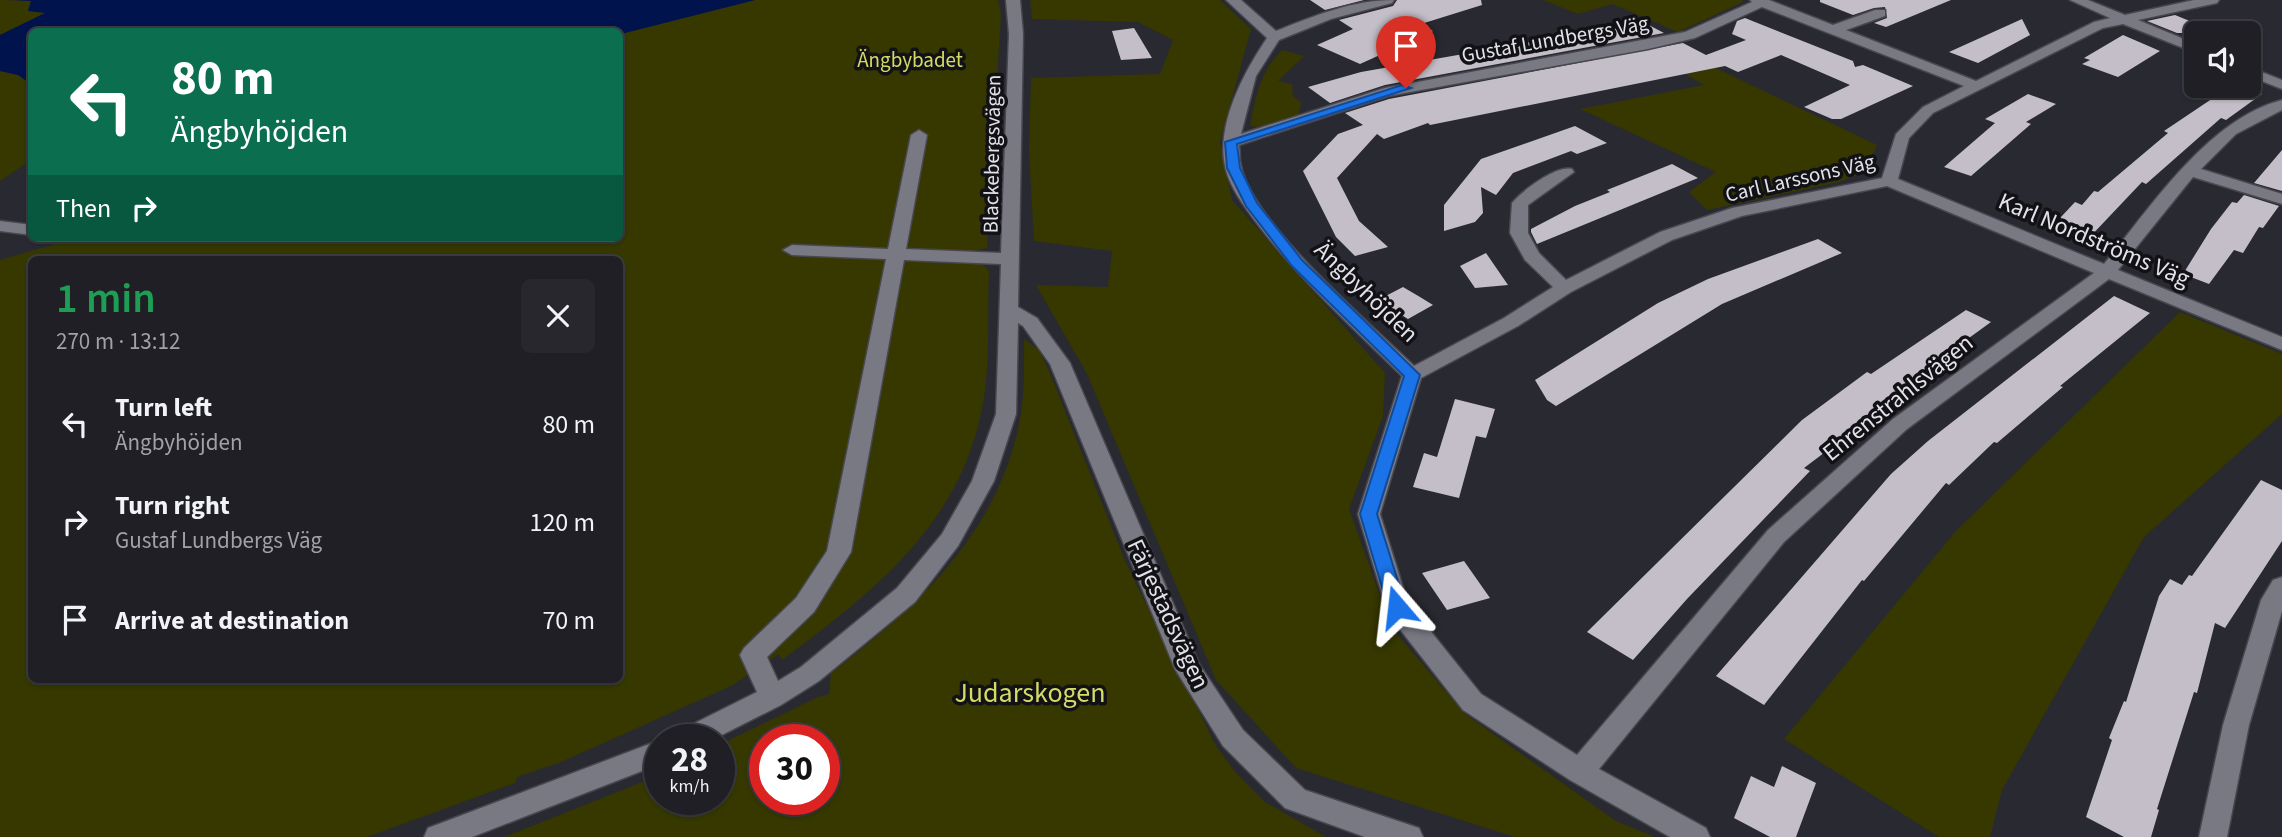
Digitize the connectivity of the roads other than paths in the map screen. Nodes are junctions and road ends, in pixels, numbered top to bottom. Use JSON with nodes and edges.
{"nodes":[{"id":1,"x":1013,"y":0,"type":"edge"},
{"id":2,"x":1233,"y":0,"type":"edge"},
{"id":3,"x":2077,"y":0,"type":"edge"},
{"id":4,"x":2212,"y":0,"type":"edge"},
{"id":5,"x":1380,"y":1,"type":"edge"},
{"id":6,"x":1759,"y":1,"type":"edge"},
{"id":7,"x":1880,"y":13,"type":"dead end"},
{"id":8,"x":2124,"y":19,"type":"junction"},
{"id":9,"x":1833,"y":30,"type":"junction"},
{"id":10,"x":1274,"y":37,"type":"junction"},
{"id":11,"x":2184,"y":44,"type":"edge"},
{"id":12,"x":2261,"y":76,"type":"edge"},
{"id":13,"x":2282,"y":85,"type":"edge"},
{"id":14,"x":1976,"y":86,"type":"junction"},
{"id":15,"x":2282,"y":105,"type":"edge"},
{"id":16,"x":919,"y":135,"type":"dead end"},
{"id":17,"x":1231,"y":142,"type":"junction"},
{"id":18,"x":2190,"y":171,"type":"junction"},
{"id":19,"x":1566,"y":172,"type":"dead end"},
{"id":20,"x":1889,"y":181,"type":"junction"},
{"id":21,"x":2282,"y":199,"type":"edge"},
{"id":22,"x":0,"y":226,"type":"edge"},
{"id":23,"x":28,"y":230,"type":"edge"},
{"id":24,"x":792,"y":250,"type":"dead end"},
{"id":25,"x":895,"y":252,"type":"junction"},
{"id":26,"x":1010,"y":259,"type":"junction"},
{"id":27,"x":2106,"y":273,"type":"junction"},
{"id":28,"x":1564,"y":288,"type":"junction"},
{"id":29,"x":1009,"y":310,"type":"junction"},
{"id":30,"x":2282,"y":344,"type":"edge"},
{"id":31,"x":1412,"y":375,"type":"junction"},
{"id":32,"x":2282,"y":586,"type":"edge"},
{"id":33,"x":772,"y":697,"type":"junction"},
{"id":34,"x":719,"y":724,"type":"edge"},
{"id":35,"x":644,"y":758,"type":"edge"},
{"id":36,"x":1580,"y":772,"type":"junction"},
{"id":37,"x":438,"y":837,"type":"edge"},
{"id":38,"x":1409,"y":837,"type":"edge"},
{"id":39,"x":1696,"y":837,"type":"edge"},
{"id":40,"x":2213,"y":837,"type":"edge"}],
"edges":[{"from":1,"to":26,"type":"street","name":"Blackebergsvägen"},
{"from":2,"to":10,"type":"street"},
{"from":3,"to":8,"type":"street"},
{"from":4,"to":8,"type":"street","name":"Carl Larssons Väg"},
{"from":5,"to":10,"type":"street"},
{"from":6,"to":9,"type":"street"},
{"from":6,"to":17,"type":"street","name":"Gustaf Lundbergs Väg"},
{"from":7,"to":9,"type":"street"},
{"from":8,"to":11,"type":"street"},
{"from":8,"to":14,"type":"street","name":"Carl Larssons Väg"},
{"from":9,"to":14,"type":"street"},
{"from":10,"to":17,"type":"street","name":"Ängbyhöjden"},
{"from":12,"to":13,"type":"street"},
{"from":14,"to":20,"type":"street","name":"Carl Larssons Väg"},
{"from":15,"to":18,"type":"street","name":"Ehrenstrahlsvägen"},
{"from":16,"to":25,"type":"street"},
{"from":17,"to":31,"type":"street","name":"Ängbyhöjden"},
{"from":18,"to":21,"type":"street"},
{"from":18,"to":27,"type":"street","name":"Ehrenstrahlsvägen"},
{"from":19,"to":28,"type":"street"},
{"from":20,"to":27,"type":"street","name":"Karl Nordströms Väg"},
{"from":20,"to":28,"type":"street","name":"Carl Larssons Väg"},
{"from":22,"to":23,"type":"street"},
{"from":24,"to":25,"type":"street"},
{"from":25,"to":26,"type":"street"},
{"from":25,"to":33,"type":"street"},
{"from":26,"to":29,"type":"street","name":"Blackebergsvägen"},
{"from":27,"to":30,"type":"street","name":"Karl Nordströms Väg"},
{"from":27,"to":36,"type":"street","name":"Ehrenstrahlsvägen"},
{"from":28,"to":31,"type":"street","name":"Carl Larssons Väg"},
{"from":29,"to":33,"type":"street","name":"Blackebergsvägen"},
{"from":29,"to":38,"type":"street","name":"Färjestadsvägen"},
{"from":31,"to":36,"type":"street","name":"Ängbyhöjden"},
{"from":32,"to":40,"type":"street"},
{"from":33,"to":34,"type":"street","name":"Blackebergsvägen"},
{"from":35,"to":37,"type":"street"},
{"from":36,"to":39,"type":"street","name":"Ängbyhöjden"}]}
